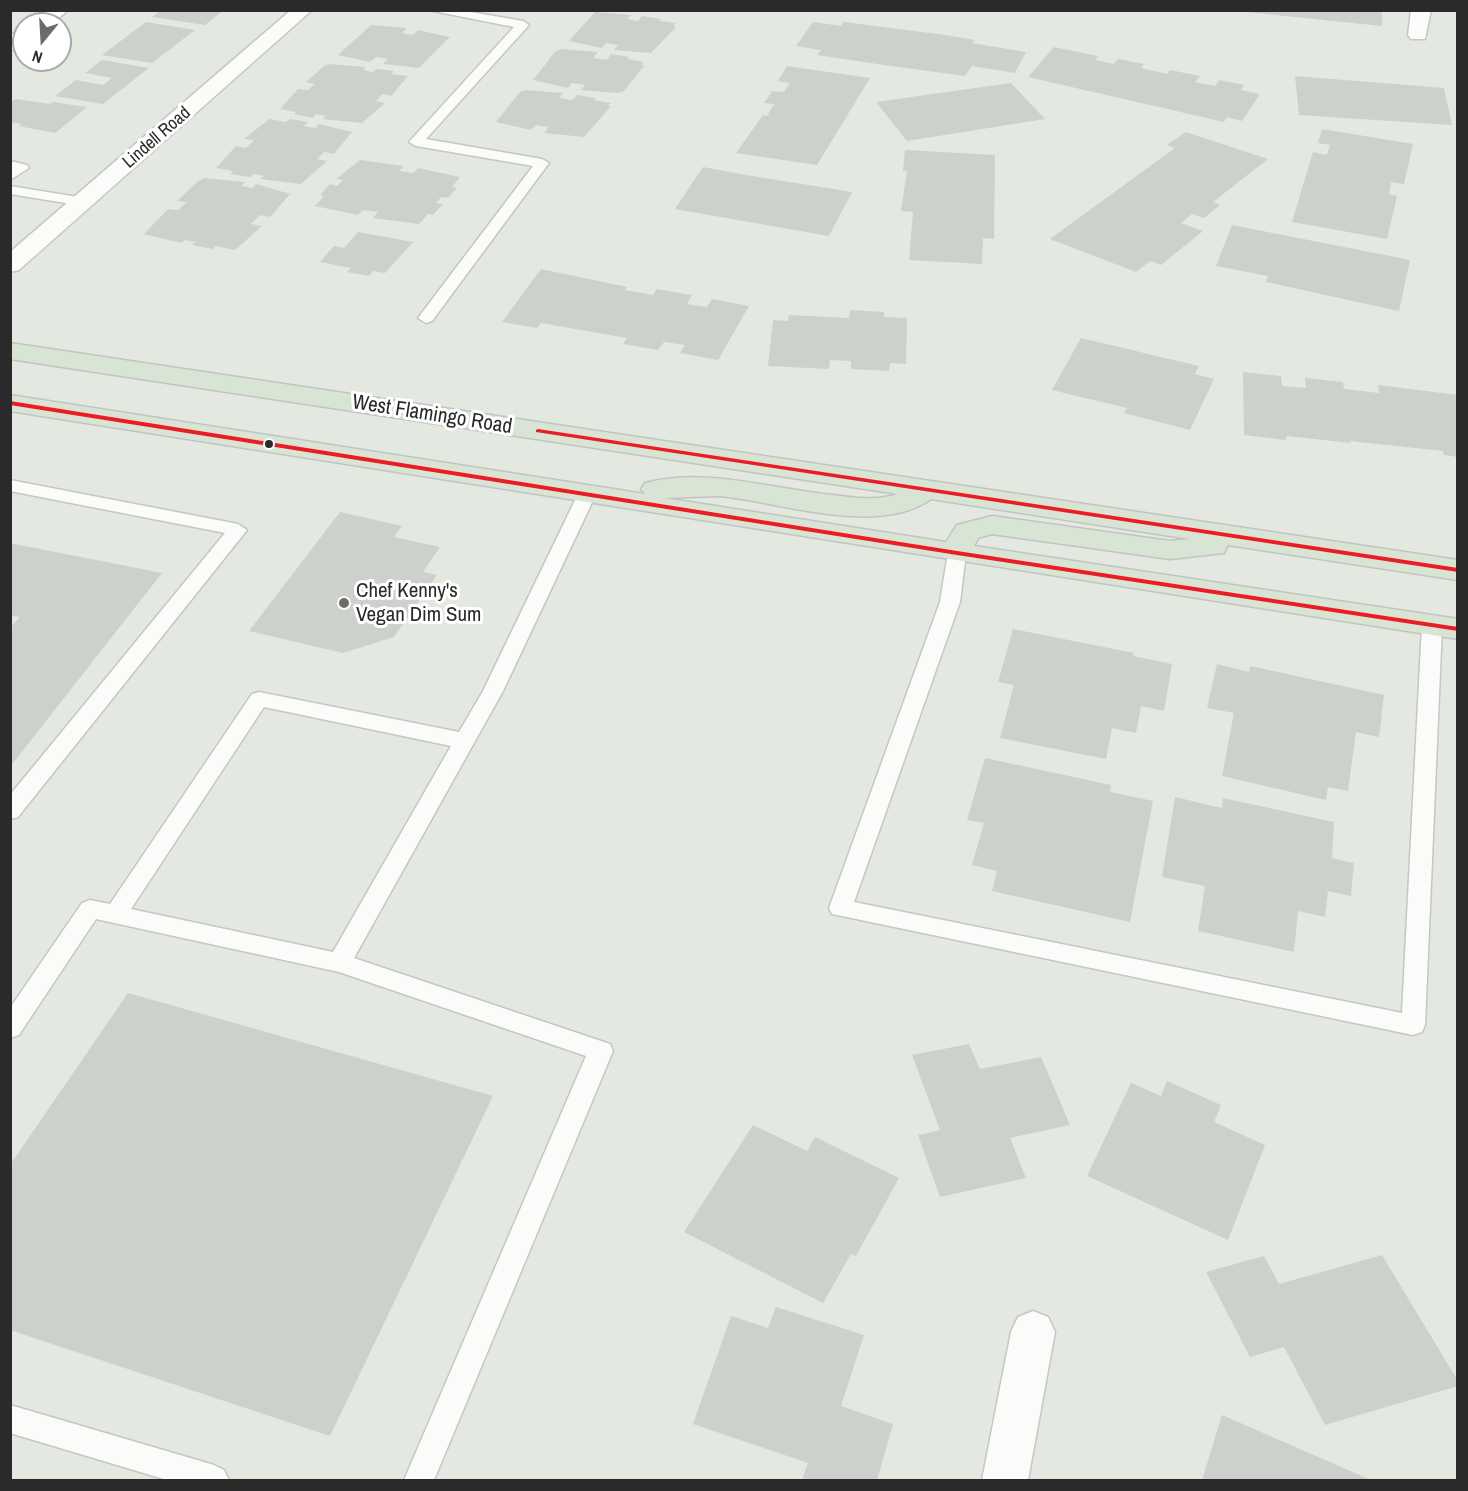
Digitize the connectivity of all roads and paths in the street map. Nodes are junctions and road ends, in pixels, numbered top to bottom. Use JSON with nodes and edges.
{"nodes":[{"id":1,"x":303,"y":10,"type":"edge"},
{"id":2,"x":434,"y":10,"type":"edge"},
{"id":3,"x":1421,"y":10,"type":"edge"},
{"id":4,"x":1418,"y":35,"type":"dead end"},
{"id":5,"x":10,"y":165,"type":"edge"},
{"id":6,"x":10,"y":176,"type":"edge"},
{"id":7,"x":10,"y":190,"type":"edge"},
{"id":8,"x":84,"y":202,"type":"junction"},
{"id":9,"x":10,"y":265,"type":"edge"},
{"id":10,"x":426,"y":318,"type":"dead end"},
{"id":11,"x":10,"y":351,"type":"edge"},
{"id":12,"x":10,"y":403,"type":"edge"},
{"id":13,"x":10,"y":485,"type":"edge"},
{"id":14,"x":924,"y":490,"type":"junction"},
{"id":15,"x":588,"y":492,"type":"junction"},
{"id":16,"x":1261,"y":541,"type":"junction"},
{"id":17,"x":957,"y":553,"type":"junction"},
{"id":18,"x":1458,"y":570,"type":"edge"},
{"id":19,"x":1445,"y":627,"type":"edge"},
{"id":20,"x":465,"y":741,"type":"junction"},
{"id":21,"x":10,"y":811,"type":"edge"},
{"id":22,"x":115,"y":915,"type":"junction"},
{"id":23,"x":339,"y":963,"type":"junction"},
{"id":24,"x":10,"y":1028,"type":"edge"},
{"id":25,"x":1033,"y":1332,"type":"dead end"},
{"id":26,"x":10,"y":1419,"type":"edge"},
{"id":27,"x":214,"y":1480,"type":"edge"},
{"id":28,"x":418,"y":1480,"type":"edge"},
{"id":29,"x":1005,"y":1480,"type":"edge"}],
"edges":[{"from":1,"to":8,"type":"street","name":"Lindell Road"},
{"from":2,"to":10,"type":"lane"},
{"from":3,"to":4,"type":"street"},
{"from":5,"to":6,"type":"lane"},
{"from":7,"to":8,"type":"lane"},
{"from":8,"to":9,"type":"street","name":"Lindell Road"},
{"from":11,"to":14,"type":"main road","name":"West Flamingo Road"},
{"from":12,"to":15,"type":"main road"},
{"from":13,"to":21,"type":"lane"},
{"from":14,"to":15,"type":"main road"},
{"from":14,"to":16,"type":"main road","name":"West Flamingo Road"},
{"from":15,"to":17,"type":"main road"},
{"from":15,"to":20,"type":"lane"},
{"from":16,"to":17,"type":"main road"},
{"from":16,"to":18,"type":"main road","name":"West Flamingo Road"},
{"from":17,"to":19,"type":"main road"},
{"from":17,"to":19,"type":"lane"},
{"from":20,"to":22,"type":"lane"},
{"from":20,"to":23,"type":"lane"},
{"from":22,"to":23,"type":"lane"},
{"from":22,"to":24,"type":"lane"},
{"from":23,"to":28,"type":"lane"},
{"from":25,"to":29,"type":"street"},
{"from":26,"to":27,"type":"lane"}]}
